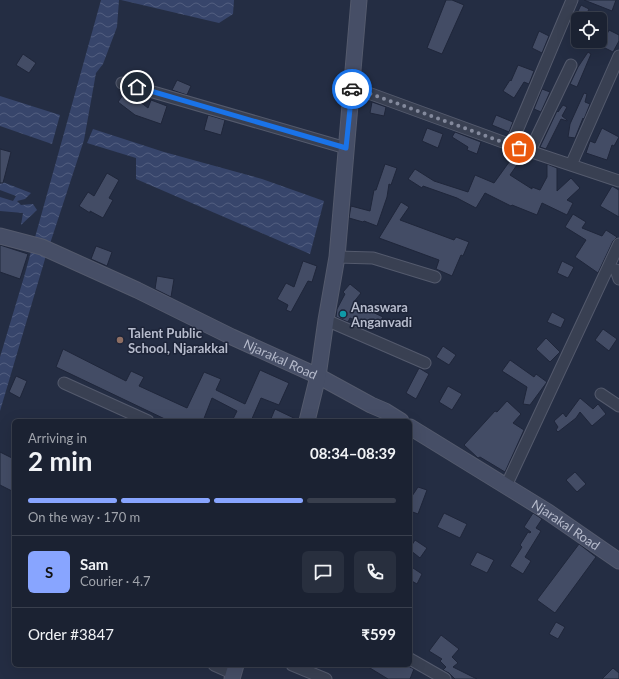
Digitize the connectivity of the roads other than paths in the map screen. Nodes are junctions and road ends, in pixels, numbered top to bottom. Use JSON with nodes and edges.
{"nodes":[{"id":1,"x":360,"y":0,"type":"edge"},
{"id":2,"x":572,"y":0,"type":"edge"},
{"id":3,"x":619,"y":56,"type":"edge"},
{"id":4,"x":571,"y":65,"type":"dead end"},
{"id":5,"x":122,"y":83,"type":"dead end"},
{"id":6,"x":352,"y":87,"type":"junction"},
{"id":7,"x":511,"y":145,"type":"junction"},
{"id":8,"x":346,"y":148,"type":"junction"},
{"id":9,"x":530,"y":151,"type":"junction"},
{"id":10,"x":572,"y":165,"type":"junction"},
{"id":11,"x":619,"y":181,"type":"edge"},
{"id":12,"x":0,"y":236,"type":"edge"},
{"id":13,"x":619,"y":244,"type":"edge"},
{"id":14,"x":337,"y":257,"type":"junction"},
{"id":15,"x":435,"y":277,"type":"dead end"},
{"id":16,"x":326,"y":320,"type":"junction"},
{"id":17,"x":425,"y":363,"type":"dead end"},
{"id":18,"x":318,"y":376,"type":"junction"},
{"id":19,"x":64,"y":383,"type":"dead end"},
{"id":20,"x":601,"y":394,"type":"dead end"},
{"id":21,"x":619,"y":406,"type":"edge"},
{"id":22,"x":144,"y":419,"type":"edge"},
{"id":23,"x":307,"y":419,"type":"edge"},
{"id":24,"x":398,"y":419,"type":"edge"},
{"id":25,"x":412,"y":427,"type":"edge"},
{"id":26,"x":506,"y":486,"type":"junction"},
{"id":27,"x":619,"y":561,"type":"edge"},
{"id":28,"x":412,"y":660,"type":"edge"},
{"id":29,"x":219,"y":667,"type":"edge"},
{"id":30,"x":297,"y":667,"type":"edge"},
{"id":31,"x":234,"y":673,"type":"edge"},
{"id":32,"x":326,"y":679,"type":"edge"},
{"id":33,"x":445,"y":679,"type":"edge"}],
"edges":[{"from":1,"to":6,"type":"main road"},
{"from":2,"to":7,"type":"street"},
{"from":3,"to":10,"type":"street"},
{"from":4,"to":9,"type":"street"},
{"from":5,"to":8,"type":"street"},
{"from":6,"to":7,"type":"street"},
{"from":6,"to":8,"type":"main road"},
{"from":7,"to":9,"type":"street"},
{"from":8,"to":14,"type":"main road"},
{"from":9,"to":10,"type":"street"},
{"from":10,"to":11,"type":"street"},
{"from":12,"to":18,"type":"main road","name":"Njarakal Road"},
{"from":13,"to":26,"type":"street"},
{"from":14,"to":15,"type":"street"},
{"from":14,"to":16,"type":"main road"},
{"from":16,"to":17,"type":"street"},
{"from":16,"to":18,"type":"main road"},
{"from":18,"to":23,"type":"main road"},
{"from":18,"to":24,"type":"main road","name":"Njarakal Road"},
{"from":19,"to":22,"type":"street"},
{"from":20,"to":21,"type":"street"},
{"from":25,"to":26,"type":"main road","name":"Njarakal Road"},
{"from":26,"to":27,"type":"main road","name":"Njarakal Road"},
{"from":28,"to":33,"type":"street"},
{"from":29,"to":31,"type":"street"},
{"from":30,"to":32,"type":"street"}]}
